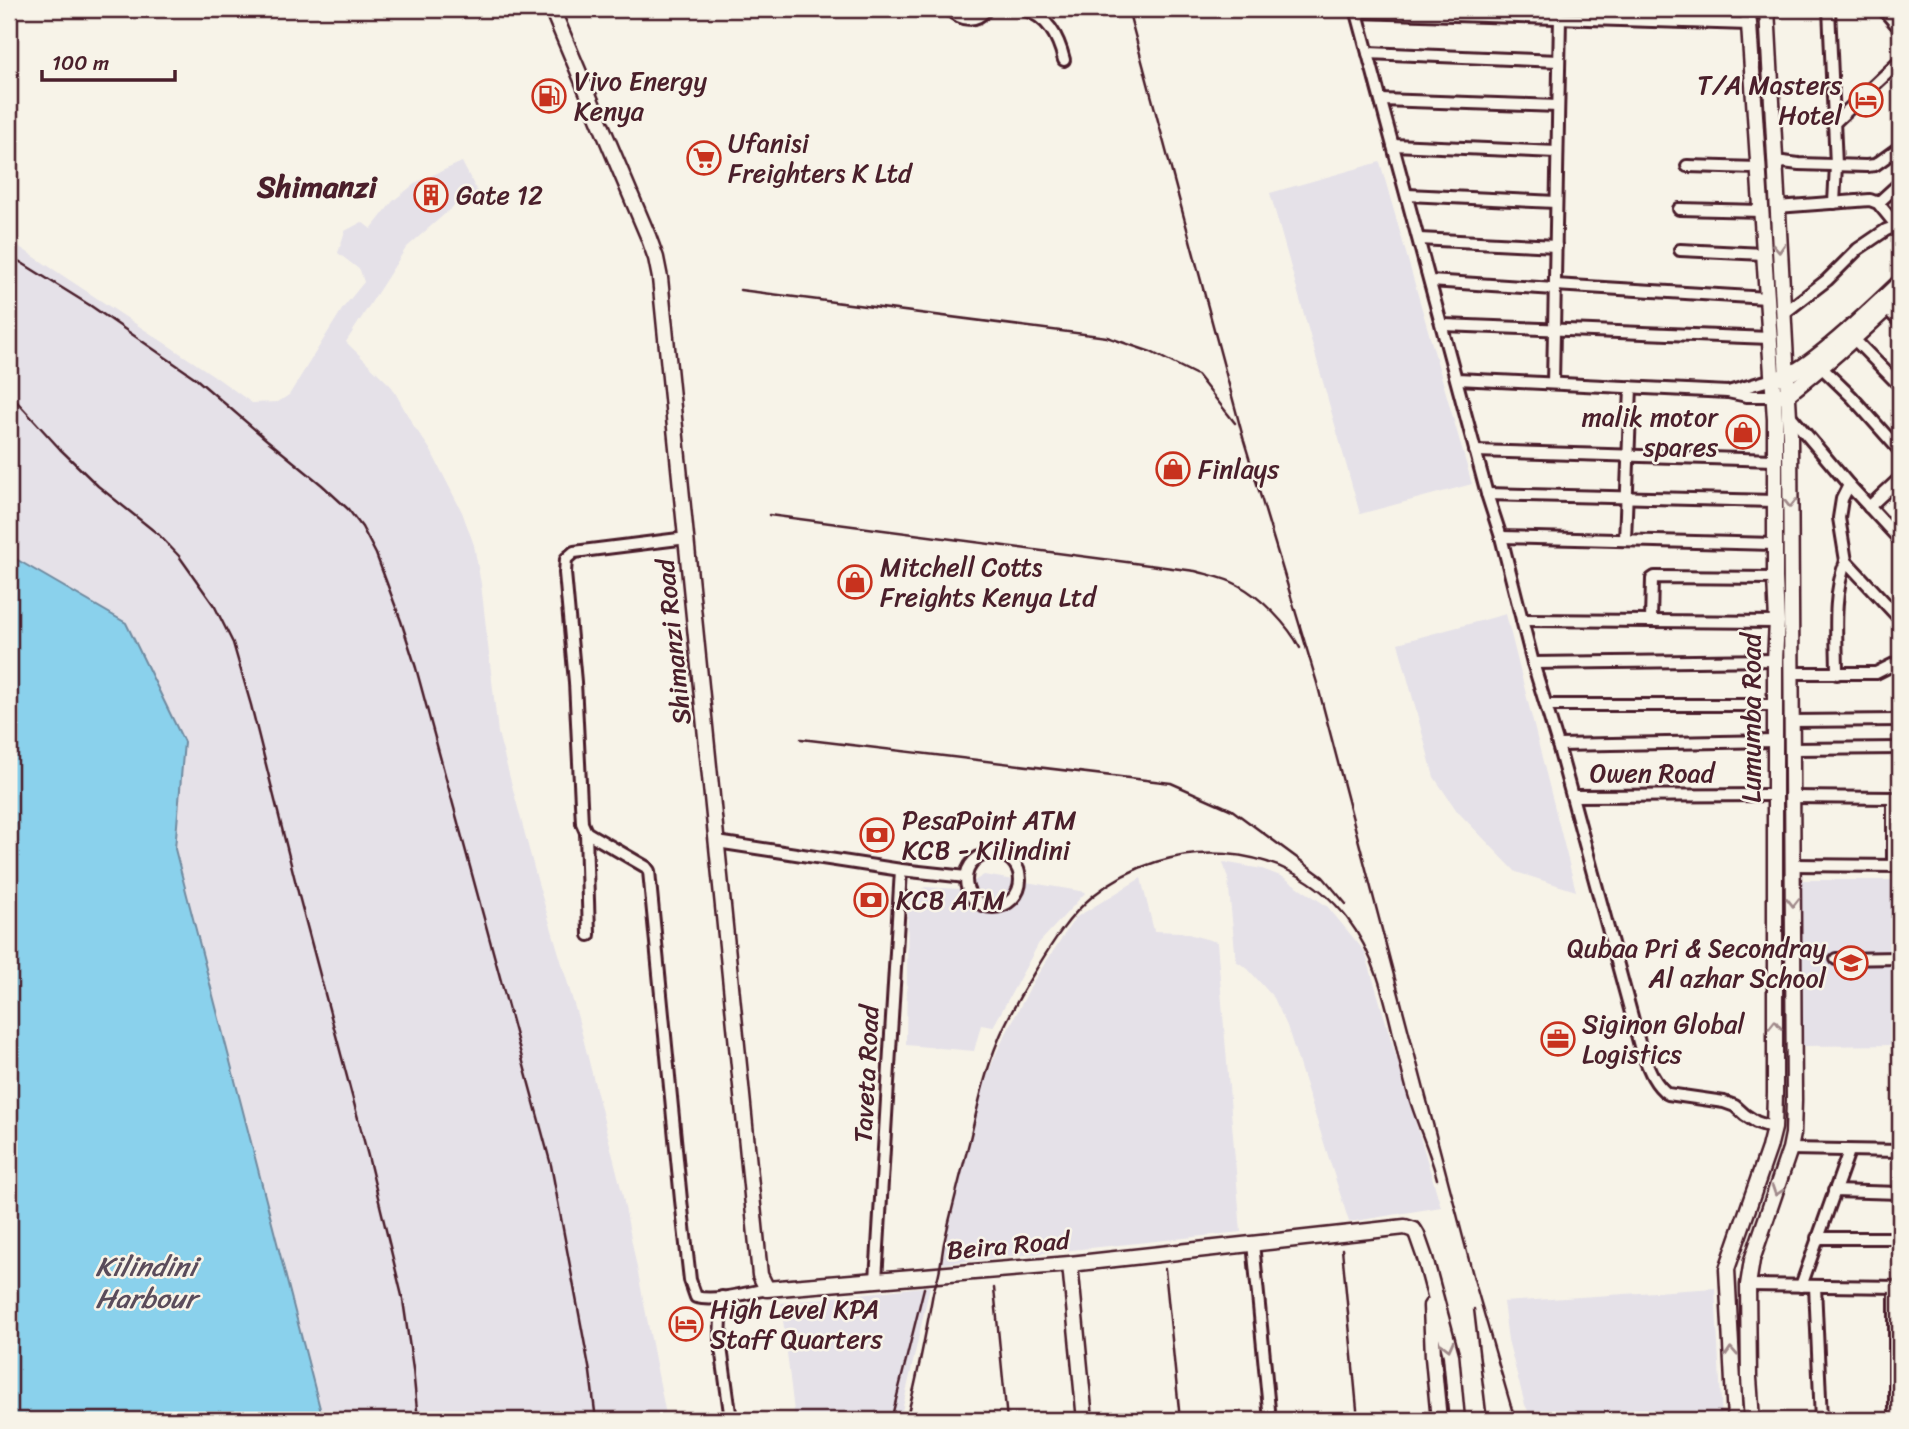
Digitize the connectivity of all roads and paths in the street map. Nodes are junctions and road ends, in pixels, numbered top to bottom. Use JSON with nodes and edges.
{"nodes":[{"id":1,"x":552,"y":9,"type":"edge"},
{"id":2,"x":949,"y":9,"type":"edge"},
{"id":3,"x":987,"y":9,"type":"edge"},
{"id":4,"x":1023,"y":9,"type":"edge"},
{"id":5,"x":1748,"y":9,"type":"edge"},
{"id":6,"x":1766,"y":9,"type":"edge"},
{"id":7,"x":1829,"y":9,"type":"edge"},
{"id":8,"x":1883,"y":9,"type":"edge"},
{"id":9,"x":1356,"y":10,"type":"edge"},
{"id":10,"x":1560,"y":19,"type":"junction"},
{"id":11,"x":1749,"y":24,"type":"junction"},
{"id":12,"x":1900,"y":29,"type":"edge"},
{"id":13,"x":1368,"y":53,"type":"junction"},
{"id":14,"x":1064,"y":60,"type":"dead end"},
{"id":15,"x":1559,"y":61,"type":"junction"},
{"id":16,"x":1900,"y":61,"type":"edge"},
{"id":17,"x":1381,"y":100,"type":"junction"},
{"id":18,"x":1558,"y":106,"type":"junction"},
{"id":19,"x":1833,"y":124,"type":"junction"},
{"id":20,"x":1393,"y":145,"type":"junction"},
{"id":21,"x":1900,"y":147,"type":"edge"},
{"id":22,"x":1557,"y":152,"type":"junction"},
{"id":23,"x":1775,"y":161,"type":"junction"},
{"id":24,"x":1836,"y":165,"type":"junction"},
{"id":25,"x":1687,"y":166,"type":"dead end"},
{"id":26,"x":1759,"y":168,"type":"junction"},
{"id":27,"x":1900,"y":183,"type":"edge"},
{"id":28,"x":1407,"y":195,"type":"junction"},
{"id":29,"x":1556,"y":202,"type":"junction"},
{"id":30,"x":1833,"y":203,"type":"junction"},
{"id":31,"x":1878,"y":203,"type":"junction"},
{"id":32,"x":1777,"y":206,"type":"junction"},
{"id":33,"x":1679,"y":209,"type":"dead end"},
{"id":34,"x":1762,"y":211,"type":"junction"},
{"id":35,"x":1899,"y":226,"type":"edge"},
{"id":36,"x":1419,"y":239,"type":"junction"},
{"id":37,"x":1556,"y":246,"type":"junction"},
{"id":38,"x":1680,"y":250,"type":"dead end"},
{"id":39,"x":1765,"y":254,"type":"junction"},
{"id":40,"x":1430,"y":281,"type":"junction"},
{"id":41,"x":1900,"y":282,"type":"edge"},
{"id":42,"x":1555,"y":287,"type":"junction"},
{"id":43,"x":1900,"y":296,"type":"edge"},
{"id":44,"x":1767,"y":298,"type":"junction"},
{"id":45,"x":1887,"y":309,"type":"junction"},
{"id":46,"x":1783,"y":314,"type":"junction"},
{"id":47,"x":1900,"y":322,"type":"edge"},
{"id":48,"x":1443,"y":325,"type":"junction"},
{"id":49,"x":1554,"y":331,"type":"junction"},
{"id":50,"x":1770,"y":338,"type":"junction"},
{"id":51,"x":1853,"y":338,"type":"junction"},
{"id":52,"x":1822,"y":368,"type":"junction"},
{"id":53,"x":1780,"y":378,"type":"junction"},
{"id":54,"x":1457,"y":379,"type":"junction"},
{"id":55,"x":1553,"y":383,"type":"junction"},
{"id":56,"x":1900,"y":386,"type":"edge"},
{"id":57,"x":1631,"y":387,"type":"junction"},
{"id":58,"x":1728,"y":392,"type":"junction"},
{"id":59,"x":1781,"y":395,"type":"junction"},
{"id":60,"x":1789,"y":414,"type":"junction"},
{"id":61,"x":1475,"y":451,"type":"junction"},
{"id":62,"x":1900,"y":451,"type":"edge"},
{"id":63,"x":1628,"y":456,"type":"junction"},
{"id":64,"x":1775,"y":460,"type":"junction"},
{"id":65,"x":1900,"y":478,"type":"edge"},
{"id":66,"x":1849,"y":485,"type":"junction"},
{"id":67,"x":1487,"y":494,"type":"junction"},
{"id":68,"x":1627,"y":499,"type":"junction"},
{"id":69,"x":1775,"y":501,"type":"junction"},
{"id":70,"x":1869,"y":507,"type":"junction"},
{"id":71,"x":1501,"y":537,"type":"junction"},
{"id":72,"x":687,"y":538,"type":"junction"},
{"id":73,"x":1625,"y":540,"type":"junction"},
{"id":74,"x":1900,"y":540,"type":"edge"},
{"id":75,"x":1775,"y":544,"type":"junction"},
{"id":76,"x":1846,"y":561,"type":"junction"},
{"id":77,"x":1775,"y":578,"type":"junction"},
{"id":78,"x":1900,"y":619,"type":"edge"},
{"id":79,"x":1522,"y":620,"type":"junction"},
{"id":80,"x":1651,"y":621,"type":"junction"},
{"id":81,"x":1777,"y":622,"type":"junction"},
{"id":82,"x":1775,"y":660,"type":"junction"},
{"id":83,"x":1900,"y":661,"type":"edge"},
{"id":84,"x":1533,"y":663,"type":"junction"},
{"id":85,"x":1791,"y":673,"type":"junction"},
{"id":86,"x":1837,"y":674,"type":"junction"},
{"id":87,"x":1546,"y":705,"type":"junction"},
{"id":88,"x":1775,"y":705,"type":"junction"},
{"id":89,"x":1900,"y":720,"type":"edge"},
{"id":90,"x":1791,"y":721,"type":"junction"},
{"id":91,"x":1775,"y":741,"type":"junction"},
{"id":92,"x":1558,"y":745,"type":"junction"},
{"id":93,"x":1900,"y":748,"type":"edge"},
{"id":94,"x":1792,"y":749,"type":"junction"},
{"id":95,"x":1775,"y":795,"type":"junction"},
{"id":96,"x":1572,"y":796,"type":"junction"},
{"id":97,"x":1792,"y":797,"type":"junction"},
{"id":98,"x":1896,"y":798,"type":"edge"},
{"id":99,"x":586,"y":832,"type":"junction"},
{"id":100,"x":1775,"y":841,"type":"junction"},
{"id":101,"x":1792,"y":841,"type":"junction"},
{"id":102,"x":717,"y":842,"type":"junction"},
{"id":103,"x":1792,"y":865,"type":"junction"},
{"id":104,"x":1897,"y":866,"type":"edge"},
{"id":105,"x":901,"y":870,"type":"junction"},
{"id":106,"x":966,"y":877,"type":"junction"},
{"id":107,"x":589,"y":935,"type":"dead end"},
{"id":108,"x":1900,"y":958,"type":"edge"},
{"id":109,"x":1836,"y":959,"type":"dead end"},
{"id":110,"x":1774,"y":1128,"type":"junction"},
{"id":111,"x":1790,"y":1149,"type":"junction"},
{"id":112,"x":1849,"y":1151,"type":"junction"},
{"id":113,"x":1900,"y":1151,"type":"edge"},
{"id":114,"x":1834,"y":1191,"type":"junction"},
{"id":115,"x":1900,"y":1192,"type":"edge"},
{"id":116,"x":1818,"y":1238,"type":"junction"},
{"id":117,"x":1900,"y":1238,"type":"edge"},
{"id":118,"x":1253,"y":1243,"type":"junction"},
{"id":119,"x":1070,"y":1264,"type":"junction"},
{"id":120,"x":876,"y":1280,"type":"junction"},
{"id":121,"x":1430,"y":1280,"type":"junction"},
{"id":122,"x":1748,"y":1285,"type":"junction"},
{"id":123,"x":1801,"y":1286,"type":"junction"},
{"id":124,"x":1815,"y":1286,"type":"junction"},
{"id":125,"x":1898,"y":1287,"type":"edge"},
{"id":126,"x":767,"y":1289,"type":"junction"},
{"id":127,"x":722,"y":1297,"type":"junction"},
{"id":128,"x":1749,"y":1378,"type":"junction"},
{"id":129,"x":1732,"y":1379,"type":"junction"},
{"id":130,"x":731,"y":1420,"type":"edge"},
{"id":131,"x":1085,"y":1420,"type":"edge"},
{"id":132,"x":1270,"y":1420,"type":"edge"},
{"id":133,"x":1439,"y":1420,"type":"edge"},
{"id":134,"x":1457,"y":1420,"type":"edge"},
{"id":135,"x":1735,"y":1420,"type":"edge"},
{"id":136,"x":1752,"y":1420,"type":"edge"},
{"id":137,"x":1821,"y":1420,"type":"edge"},
{"id":138,"x":1895,"y":1420,"type":"edge"}],
"edges":[{"from":1,"to":72,"type":"main road","name":"Shimanzi Road"},
{"from":2,"to":3,"type":"street"},
{"from":4,"to":14,"type":"street"},
{"from":5,"to":11,"type":"main road","name":"Lumumba Road"},
{"from":6,"to":23,"type":"main road","name":"Lumumba Road"},
{"from":7,"to":19,"type":"street"},
{"from":8,"to":12,"type":"street"},
{"from":9,"to":10,"type":"street"},
{"from":9,"to":13,"type":"street"},
{"from":10,"to":11,"type":"street"},
{"from":10,"to":15,"type":"street"},
{"from":11,"to":26,"type":"main road","name":"Lumumba Road"},
{"from":13,"to":15,"type":"street"},
{"from":13,"to":17,"type":"street"},
{"from":15,"to":18,"type":"street"},
{"from":16,"to":19,"type":"street"},
{"from":17,"to":18,"type":"street"},
{"from":17,"to":20,"type":"street"},
{"from":18,"to":22,"type":"street"},
{"from":19,"to":24,"type":"street"},
{"from":20,"to":22,"type":"street"},
{"from":20,"to":28,"type":"street"},
{"from":21,"to":24,"type":"street"},
{"from":22,"to":29,"type":"street"},
{"from":23,"to":24,"type":"street"},
{"from":23,"to":32,"type":"main road","name":"Lumumba Road"},
{"from":24,"to":30,"type":"street"},
{"from":25,"to":26,"type":"street"},
{"from":26,"to":34,"type":"main road","name":"Lumumba Road"},
{"from":27,"to":31,"type":"street"},
{"from":28,"to":29,"type":"street"},
{"from":28,"to":36,"type":"street"},
{"from":29,"to":37,"type":"street"},
{"from":30,"to":31,"type":"street"},
{"from":30,"to":32,"type":"street"},
{"from":31,"to":35,"type":"street"},
{"from":32,"to":46,"type":"main road","name":"Lumumba Road","one_way":true},
{"from":33,"to":34,"type":"street"},
{"from":34,"to":39,"type":"main road","name":"Lumumba Road"},
{"from":35,"to":46,"type":"street"},
{"from":36,"to":37,"type":"street"},
{"from":36,"to":40,"type":"street"},
{"from":37,"to":42,"type":"street"},
{"from":38,"to":39,"type":"street"},
{"from":39,"to":44,"type":"main road","name":"Lumumba Road"},
{"from":40,"to":42,"type":"street"},
{"from":40,"to":48,"type":"street"},
{"from":41,"to":53,"type":"main road"},
{"from":42,"to":44,"type":"street"},
{"from":42,"to":49,"type":"street"},
{"from":43,"to":45,"type":"main road"},
{"from":44,"to":50,"type":"main road","name":"Lumumba Road"},
{"from":45,"to":47,"type":"street"},
{"from":45,"to":51,"type":"main road"},
{"from":46,"to":53,"type":"main road","name":"Lumumba Road"},
{"from":48,"to":49,"type":"street"},
{"from":48,"to":54,"type":"street"},
{"from":49,"to":50,"type":"street"},
{"from":49,"to":55,"type":"street"},
{"from":50,"to":53,"type":"main road","name":"Lumumba Road"},
{"from":51,"to":52,"type":"main road"},
{"from":51,"to":56,"type":"street"},
{"from":52,"to":59,"type":"main road"},
{"from":52,"to":62,"type":"street"},
{"from":53,"to":58,"type":"street"},
{"from":53,"to":59,"type":"main road","name":"Lumumba Road"},
{"from":54,"to":55,"type":"street"},
{"from":54,"to":61,"type":"street"},
{"from":55,"to":57,"type":"street"},
{"from":57,"to":58,"type":"street"},
{"from":57,"to":63,"type":"street"},
{"from":58,"to":59,"type":"street"},
{"from":59,"to":60,"type":"main road","name":"Lumumba Road"},
{"from":59,"to":64,"type":"main road","name":"Lumumba Road"},
{"from":60,"to":66,"type":"street"},
{"from":60,"to":85,"type":"main road","name":"Lumumba Road","one_way":true},
{"from":61,"to":63,"type":"street"},
{"from":61,"to":67,"type":"street"},
{"from":63,"to":64,"type":"street"},
{"from":63,"to":68,"type":"street"},
{"from":64,"to":69,"type":"main road","name":"Lumumba Road"},
{"from":65,"to":70,"type":"street"},
{"from":66,"to":70,"type":"street"},
{"from":66,"to":76,"type":"street"},
{"from":67,"to":68,"type":"street"},
{"from":67,"to":71,"type":"street"},
{"from":68,"to":69,"type":"street"},
{"from":68,"to":73,"type":"street"},
{"from":69,"to":75,"type":"main road","name":"Lumumba Road"},
{"from":70,"to":74,"type":"street"},
{"from":71,"to":73,"type":"street"},
{"from":71,"to":79,"type":"street"},
{"from":72,"to":99,"type":"street"},
{"from":72,"to":102,"type":"main road","name":"Shimanzi Road"},
{"from":73,"to":75,"type":"street"},
{"from":75,"to":77,"type":"main road","name":"Lumumba Road"},
{"from":76,"to":78,"type":"street"},
{"from":76,"to":86,"type":"street"},
{"from":77,"to":80,"type":"street"},
{"from":77,"to":81,"type":"main road","name":"Lumumba Road"},
{"from":79,"to":80,"type":"street"},
{"from":79,"to":84,"type":"street"},
{"from":80,"to":81,"type":"street"},
{"from":81,"to":82,"type":"main road","name":"Lumumba Road"},
{"from":82,"to":84,"type":"street"},
{"from":82,"to":88,"type":"main road","name":"Lumumba Road"},
{"from":83,"to":86,"type":"street"},
{"from":84,"to":87,"type":"street"},
{"from":85,"to":86,"type":"street"},
{"from":85,"to":90,"type":"main road","name":"Lumumba Road"},
{"from":87,"to":88,"type":"street"},
{"from":87,"to":92,"type":"street"},
{"from":88,"to":91,"type":"main road","name":"Lumumba Road"},
{"from":89,"to":90,"type":"street"},
{"from":90,"to":94,"type":"main road","name":"Lumumba Road"},
{"from":91,"to":92,"type":"street"},
{"from":91,"to":95,"type":"main road","name":"Lumumba Road"},
{"from":92,"to":96,"type":"street"},
{"from":93,"to":94,"type":"street"},
{"from":94,"to":97,"type":"main road","name":"Lumumba Road"},
{"from":95,"to":96,"type":"street","name":"Owen Road"},
{"from":95,"to":100,"type":"main road","name":"Lumumba Road"},
{"from":96,"to":110,"type":"street"},
{"from":97,"to":98,"type":"street"},
{"from":97,"to":101,"type":"main road","name":"Lumumba Road"},
{"from":98,"to":104,"type":"street"},
{"from":99,"to":107,"type":"street"},
{"from":99,"to":127,"type":"street"},
{"from":100,"to":101,"type":"main road"},
{"from":110,"to":100,"type":"main road","name":"Lumumba Road","one_way":true},
{"from":101,"to":103,"type":"main road","name":"Lumumba Road"},
{"from":102,"to":105,"type":"street"},
{"from":102,"to":126,"type":"main road","name":"Shimanzi Road"},
{"from":103,"to":104,"type":"street"},
{"from":103,"to":111,"type":"main road","name":"Lumumba Road","one_way":true},
{"from":105,"to":106,"type":"street"},
{"from":105,"to":120,"type":"street","name":"Taveta Road"},
{"from":106,"to":106,"type":"street"},
{"from":108,"to":109,"type":"street"},
{"from":129,"to":110,"type":"main road","name":"Lumumba Road","one_way":true},
{"from":111,"to":112,"type":"street"},
{"from":111,"to":122,"type":"main road","name":"Lumumba Road","one_way":true},
{"from":112,"to":113,"type":"street"},
{"from":112,"to":114,"type":"street"},
{"from":114,"to":115,"type":"street"},
{"from":114,"to":116,"type":"street"},
{"from":116,"to":117,"type":"street"},
{"from":116,"to":123,"type":"street"},
{"from":118,"to":119,"type":"main road","name":"Beira Road"},
{"from":118,"to":121,"type":"main road","name":"Beira Road"},
{"from":118,"to":132,"type":"street"},
{"from":119,"to":120,"type":"main road","name":"Beira Road"},
{"from":119,"to":131,"type":"main road"},
{"from":120,"to":126,"type":"main road","name":"Beira Road"},
{"from":121,"to":133,"type":"main road"},
{"from":121,"to":134,"type":"main road","one_way":true},
{"from":122,"to":123,"type":"street"},
{"from":122,"to":128,"type":"main road","name":"Lumumba Road"},
{"from":123,"to":124,"type":"street"},
{"from":124,"to":125,"type":"street"},
{"from":124,"to":137,"type":"street"},
{"from":125,"to":138,"type":"street"},
{"from":126,"to":127,"type":"street"},
{"from":127,"to":130,"type":"street"},
{"from":128,"to":129,"type":"main road"},
{"from":128,"to":136,"type":"main road","name":"Lumumba Road"},
{"from":129,"to":135,"type":"main road","name":"Lumumba Road"}]}
